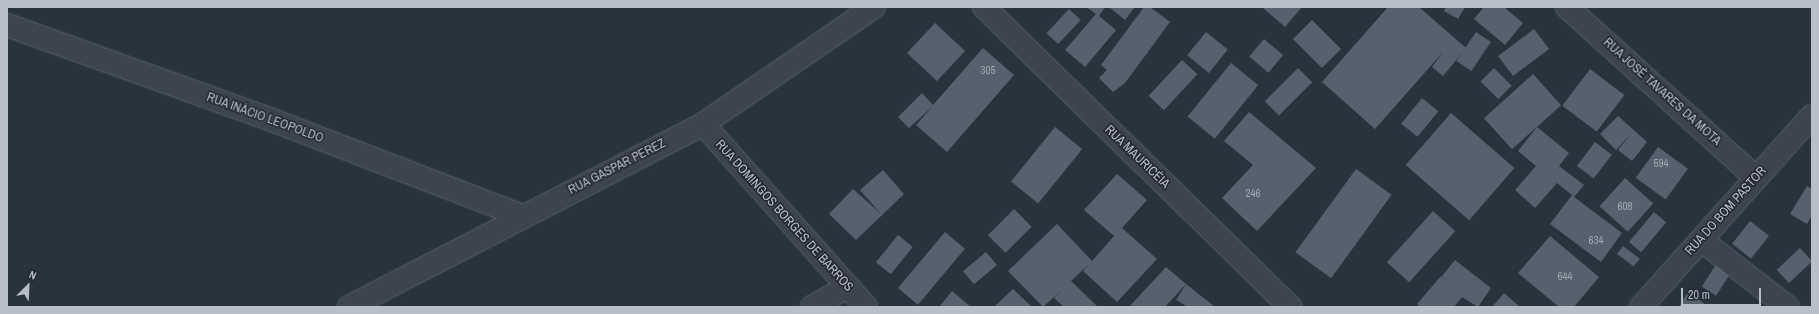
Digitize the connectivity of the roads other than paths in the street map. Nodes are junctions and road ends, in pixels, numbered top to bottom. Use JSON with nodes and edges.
{"nodes":[{"id":1,"x":874,"y":7,"type":"edge"},
{"id":2,"x":984,"y":7,"type":"edge"},
{"id":3,"x":1567,"y":7,"type":"edge"},
{"id":4,"x":7,"y":25,"type":"edge"},
{"id":5,"x":1812,"y":116,"type":"edge"},
{"id":6,"x":703,"y":124,"type":"junction"},
{"id":7,"x":1756,"y":178,"type":"junction"},
{"id":8,"x":522,"y":216,"type":"junction"},
{"id":9,"x":1701,"y":240,"type":"junction"},
{"id":10,"x":847,"y":287,"type":"junction"},
{"id":11,"x":349,"y":307,"type":"edge"},
{"id":12,"x":812,"y":307,"type":"edge"},
{"id":13,"x":866,"y":307,"type":"edge"},
{"id":14,"x":1290,"y":307,"type":"edge"},
{"id":15,"x":1641,"y":307,"type":"edge"},
{"id":16,"x":1788,"y":307,"type":"edge"}],
"edges":[{"from":1,"to":6,"type":"street","name":"RUA GASPAR PEREZ"},
{"from":2,"to":14,"type":"street","name":"RUA MAURICÉIA"},
{"from":3,"to":7,"type":"street","name":"RUA JOSÉ TAVARES DA MOTA"},
{"from":4,"to":8,"type":"street","name":"RUA INÁCIO LEOPOLDO"},
{"from":5,"to":7,"type":"street","name":"RUA DO BOM PASTOR"},
{"from":6,"to":8,"type":"street","name":"RUA GASPAR PEREZ"},
{"from":6,"to":10,"type":"street","name":"RUA DOMINGOS BORGES DE BARROS"},
{"from":7,"to":9,"type":"street","name":"RUA DO BOM PASTOR"},
{"from":8,"to":11,"type":"street","name":"RUA GASPAR PEREZ"},
{"from":9,"to":15,"type":"street","name":"RUA DO BOM PASTOR"},
{"from":9,"to":16,"type":"street"},
{"from":10,"to":12,"type":"street"},
{"from":10,"to":13,"type":"street","name":"RUA DOMINGOS BORGES DE BARROS"}]}
